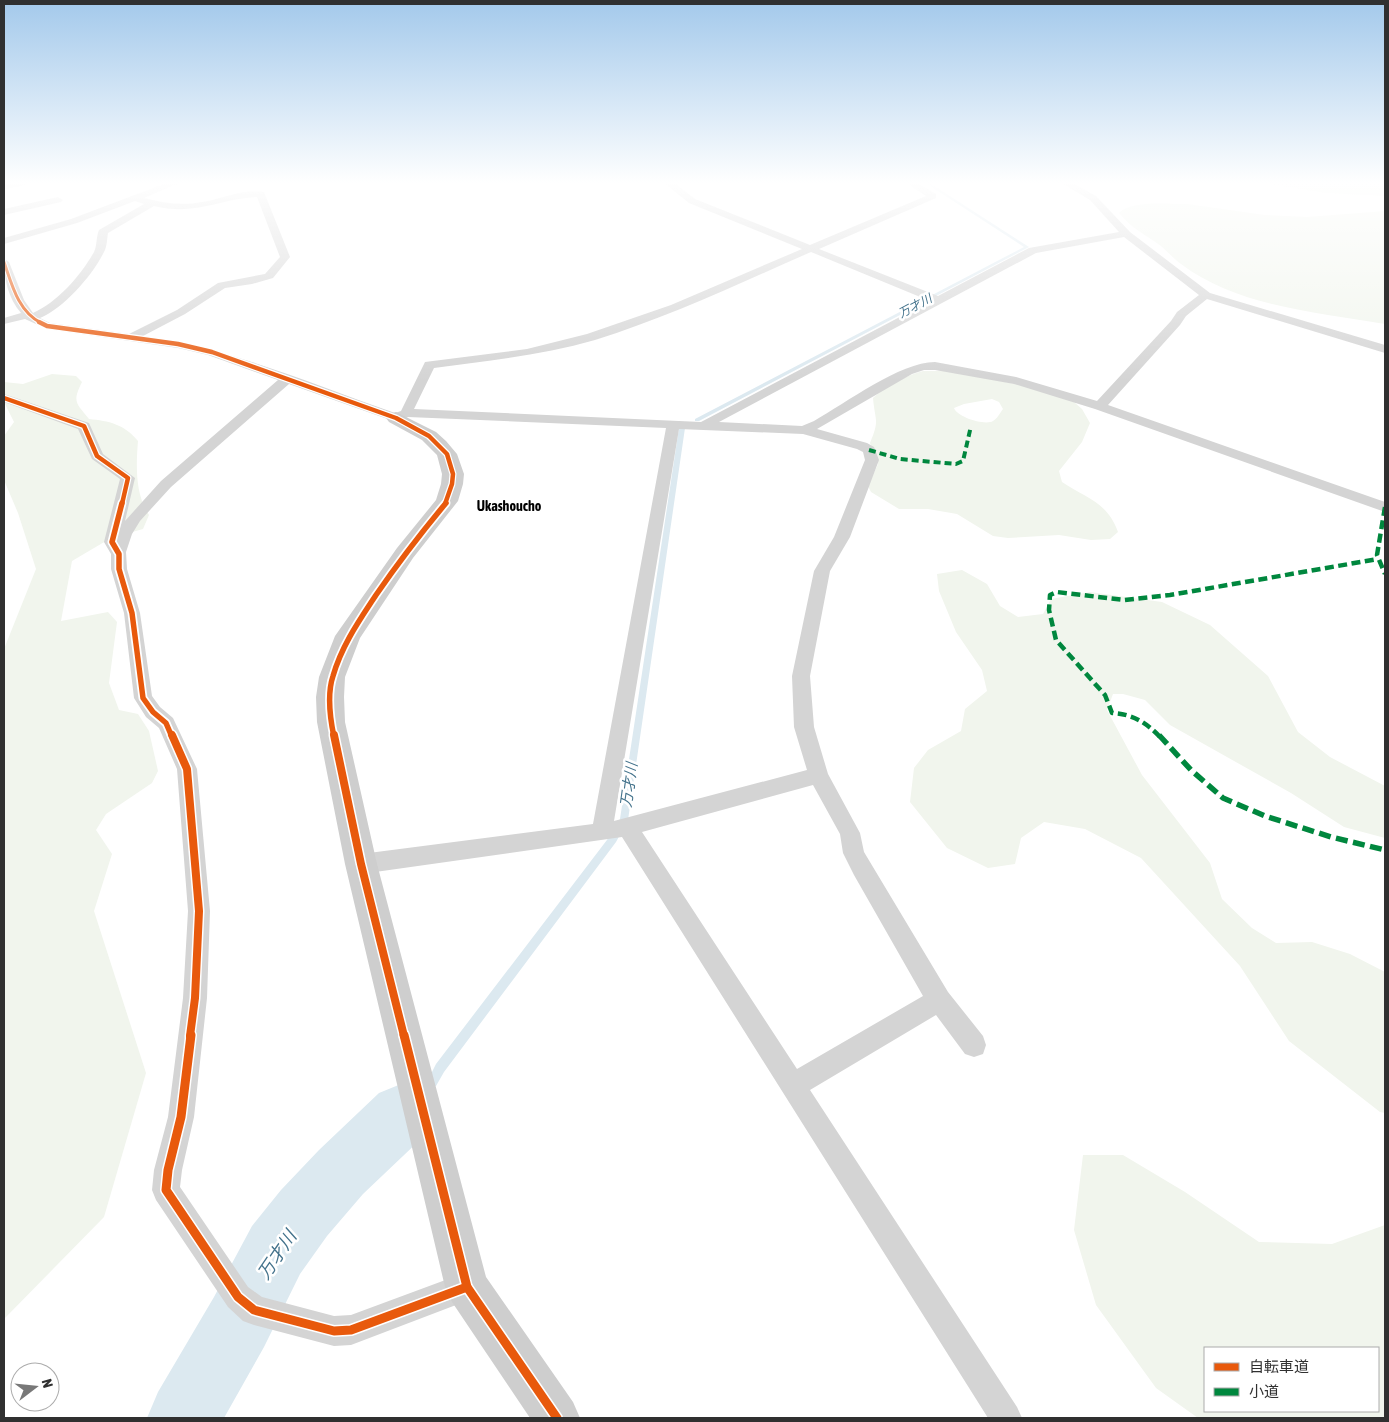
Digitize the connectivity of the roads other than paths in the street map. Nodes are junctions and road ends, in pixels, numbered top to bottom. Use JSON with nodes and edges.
{"nodes":[{"id":1,"x":100,"y":248,"type":"edge"},
{"id":2,"x":282,"y":248,"type":"edge"},
{"id":3,"x":1043,"y":248,"type":"edge"},
{"id":4,"x":1145,"y":248,"type":"edge"},
{"id":5,"x":810,"y":249,"type":"joint"},
{"id":6,"x":4,"y":262,"type":"edge"},
{"id":7,"x":1206,"y":295,"type":"junction"},
{"id":8,"x":933,"y":298,"type":"junction"},
{"id":9,"x":29,"y":316,"type":"junction"},
{"id":10,"x":4,"y":321,"type":"edge"},
{"id":11,"x":131,"y":337,"type":"junction"},
{"id":12,"x":1385,"y":349,"type":"edge"},
{"id":13,"x":288,"y":379,"type":"junction"},
{"id":14,"x":4,"y":398,"type":"edge"},
{"id":15,"x":1100,"y":406,"type":"junction"},
{"id":16,"x":401,"y":416,"type":"junction"},
{"id":17,"x":673,"y":424,"type":"junction"},
{"id":18,"x":705,"y":425,"type":"junction"},
{"id":19,"x":804,"y":430,"type":"junction"},
{"id":20,"x":1385,"y":507,"type":"edge"},
{"id":21,"x":119,"y":554,"type":"junction"},
{"id":22,"x":818,"y":775,"type":"junction"},
{"id":23,"x":620,"y":829,"type":"junction"},
{"id":24,"x":361,"y":864,"type":"junction"},
{"id":25,"x":939,"y":1000,"type":"junction"},
{"id":26,"x":974,"y":1045,"type":"dead end"},
{"id":27,"x":792,"y":1086,"type":"junction"},
{"id":28,"x":467,"y":1287,"type":"junction"},
{"id":29,"x":557,"y":1418,"type":"edge"},
{"id":30,"x":1006,"y":1418,"type":"edge"}],
"edges":[{"from":1,"to":9,"type":"street"},
{"from":2,"to":11,"type":"street"},
{"from":3,"to":8,"type":"street"},
{"from":4,"to":7,"type":"street"},
{"from":5,"to":8,"type":"street"},
{"from":5,"to":16,"type":"street"},
{"from":6,"to":9,"type":"street"},
{"from":7,"to":12,"type":"street"},
{"from":7,"to":15,"type":"street"},
{"from":8,"to":18,"type":"street"},
{"from":9,"to":10,"type":"street"},
{"from":9,"to":11,"type":"street"},
{"from":11,"to":13,"type":"street"},
{"from":13,"to":16,"type":"street"},
{"from":13,"to":21,"type":"street"},
{"from":14,"to":21,"type":"street"},
{"from":15,"to":19,"type":"street"},
{"from":15,"to":20,"type":"street"},
{"from":16,"to":17,"type":"street"},
{"from":16,"to":24,"type":"street"},
{"from":17,"to":18,"type":"street"},
{"from":17,"to":23,"type":"street"},
{"from":18,"to":19,"type":"street"},
{"from":19,"to":22,"type":"street"},
{"from":21,"to":28,"type":"street"},
{"from":22,"to":23,"type":"street"},
{"from":22,"to":25,"type":"street"},
{"from":23,"to":24,"type":"street"},
{"from":23,"to":27,"type":"street"},
{"from":24,"to":28,"type":"street"},
{"from":25,"to":26,"type":"street"},
{"from":25,"to":27,"type":"street"},
{"from":27,"to":30,"type":"street"},
{"from":28,"to":29,"type":"street"}]}
